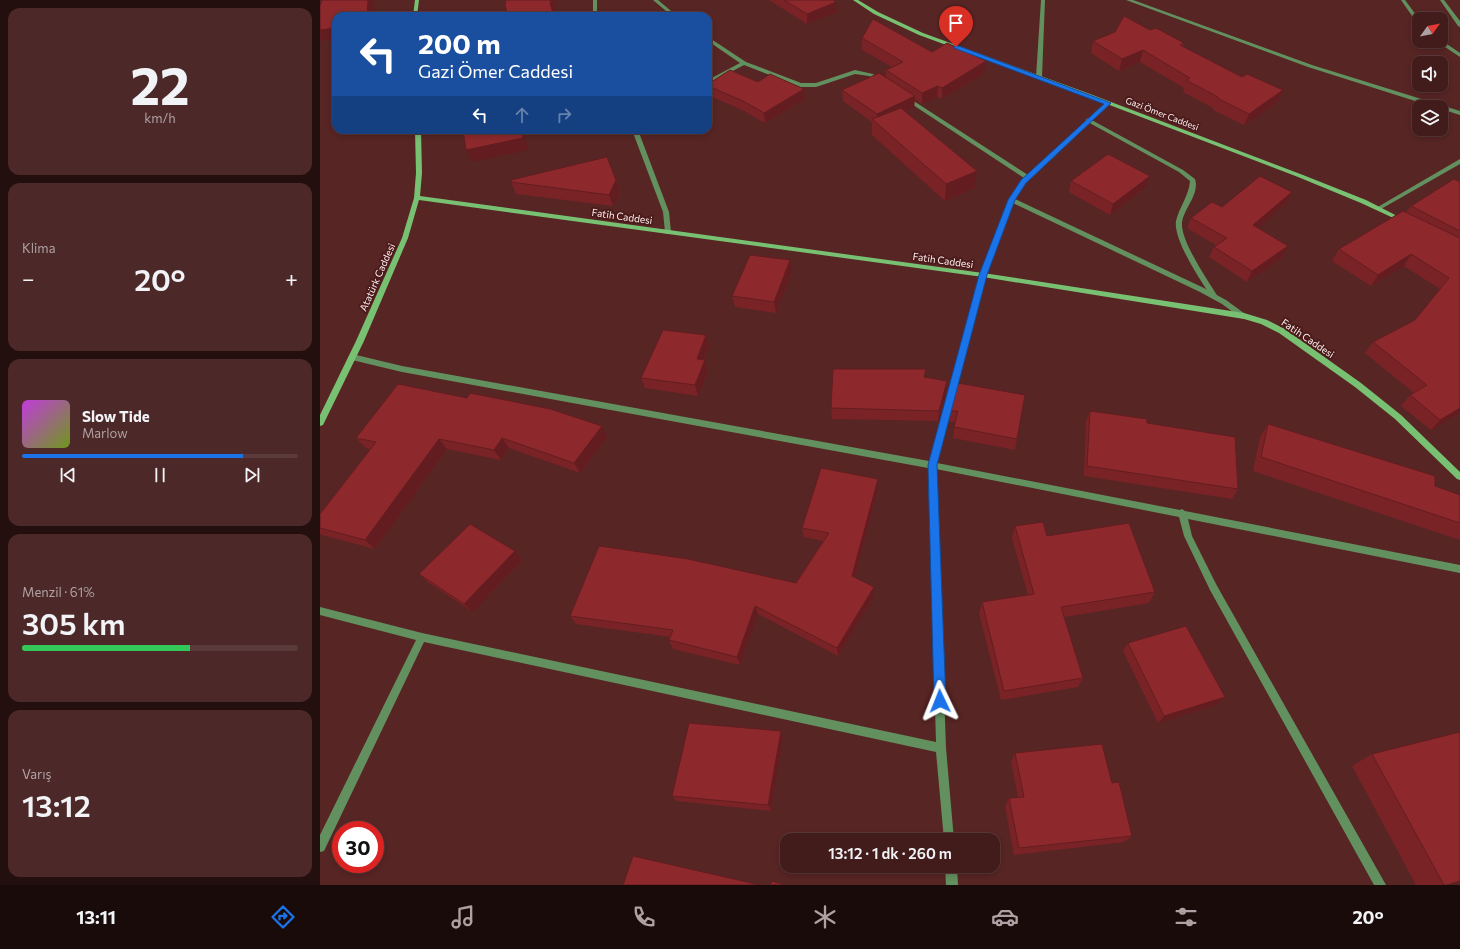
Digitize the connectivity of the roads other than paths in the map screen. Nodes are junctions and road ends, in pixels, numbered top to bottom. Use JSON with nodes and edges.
{"nodes":[{"id":1,"x":417,"y":0,"type":"edge"},
{"id":2,"x":595,"y":0,"type":"edge"},
{"id":3,"x":655,"y":0,"type":"edge"},
{"id":4,"x":855,"y":0,"type":"edge"},
{"id":5,"x":1043,"y":0,"type":"edge"},
{"id":6,"x":1128,"y":0,"type":"edge"},
{"id":7,"x":1403,"y":0,"type":"edge"},
{"id":8,"x":1442,"y":0,"type":"edge"},
{"id":9,"x":416,"y":12,"type":"edge"},
{"id":10,"x":596,"y":12,"type":"edge"},
{"id":11,"x":670,"y":12,"type":"edge"},
{"id":12,"x":1412,"y":12,"type":"edge"},
{"id":13,"x":1460,"y":26,"type":"edge"},
{"id":14,"x":712,"y":42,"type":"edge"},
{"id":15,"x":1448,"y":47,"type":"edge"},
{"id":16,"x":1460,"y":55,"type":"edge"},
{"id":17,"x":744,"y":63,"type":"junction"},
{"id":18,"x":1039,"y":77,"type":"junction"},
{"id":19,"x":712,"y":80,"type":"edge"},
{"id":20,"x":886,"y":85,"type":"edge"},
{"id":21,"x":899,"y":93,"type":"edge"},
{"id":22,"x":1418,"y":100,"type":"edge"},
{"id":23,"x":1108,"y":103,"type":"junction"},
{"id":24,"x":1448,"y":109,"type":"edge"},
{"id":25,"x":1460,"y":113,"type":"edge"},
{"id":26,"x":1088,"y":120,"type":"junction"},
{"id":27,"x":418,"y":134,"type":"edge"},
{"id":28,"x":637,"y":134,"type":"edge"},
{"id":29,"x":1460,"y":161,"type":"edge"},
{"id":30,"x":1028,"y":178,"type":"junction"},
{"id":31,"x":417,"y":198,"type":"junction"},
{"id":32,"x":1011,"y":200,"type":"junction"},
{"id":33,"x":1379,"y":208,"type":"junction"},
{"id":34,"x":1413,"y":225,"type":"edge"},
{"id":35,"x":668,"y":232,"type":"junction"},
{"id":36,"x":983,"y":275,"type":"junction"},
{"id":37,"x":1215,"y":296,"type":"junction"},
{"id":38,"x":1244,"y":316,"type":"junction"},
{"id":39,"x":352,"y":357,"type":"junction"},
{"id":40,"x":320,"y":423,"type":"edge"},
{"id":41,"x":932,"y":465,"type":"junction"},
{"id":42,"x":1460,"y":478,"type":"edge"},
{"id":43,"x":1182,"y":513,"type":"junction"},
{"id":44,"x":1460,"y":569,"type":"edge"},
{"id":45,"x":320,"y":610,"type":"edge"},
{"id":46,"x":422,"y":637,"type":"junction"},
{"id":47,"x":941,"y":748,"type":"junction"},
{"id":48,"x":947,"y":833,"type":"edge"},
{"id":49,"x":320,"y":847,"type":"edge"},
{"id":50,"x":951,"y":873,"type":"edge"},
{"id":51,"x":952,"y":885,"type":"edge"},
{"id":52,"x":1380,"y":885,"type":"edge"}],
"edges":[{"from":1,"to":9,"type":"street"},
{"from":2,"to":10,"type":"street"},
{"from":3,"to":11,"type":"street"},
{"from":4,"to":18,"type":"street","name":"Gazi Ömer Caddesi"},
{"from":5,"to":18,"type":"street"},
{"from":6,"to":22,"type":"street"},
{"from":7,"to":12,"type":"street"},
{"from":8,"to":13,"type":"street"},
{"from":14,"to":17,"type":"street"},
{"from":15,"to":16,"type":"street"},
{"from":17,"to":19,"type":"street"},
{"from":17,"to":20,"type":"street"},
{"from":18,"to":23,"type":"street","name":"Gazi Ömer Caddesi"},
{"from":21,"to":30,"type":"street"},
{"from":23,"to":26,"type":"street"},
{"from":23,"to":33,"type":"street","name":"Gazi Ömer Caddesi"},
{"from":24,"to":25,"type":"street"},
{"from":26,"to":30,"type":"street"},
{"from":26,"to":37,"type":"street"},
{"from":27,"to":31,"type":"street","name":"Atatürk Caddesi"},
{"from":28,"to":35,"type":"street"},
{"from":29,"to":33,"type":"street"},
{"from":30,"to":32,"type":"street"},
{"from":31,"to":35,"type":"street","name":"Fatih Caddesi"},
{"from":31,"to":39,"type":"street","name":"Atatürk Caddesi"},
{"from":32,"to":36,"type":"street"},
{"from":32,"to":37,"type":"street"},
{"from":33,"to":34,"type":"street","name":"Gazi Ömer Caddesi"},
{"from":35,"to":36,"type":"street","name":"Fatih Caddesi"},
{"from":36,"to":38,"type":"street","name":"Fatih Caddesi"},
{"from":36,"to":41,"type":"street"},
{"from":37,"to":38,"type":"street"},
{"from":38,"to":42,"type":"street","name":"Fatih Caddesi"},
{"from":39,"to":40,"type":"street","name":"Atatürk Caddesi"},
{"from":39,"to":41,"type":"street"},
{"from":41,"to":43,"type":"street"},
{"from":41,"to":47,"type":"street"},
{"from":43,"to":44,"type":"street"},
{"from":43,"to":52,"type":"street"},
{"from":45,"to":46,"type":"street"},
{"from":46,"to":47,"type":"street"},
{"from":46,"to":49,"type":"street"},
{"from":47,"to":48,"type":"street"},
{"from":50,"to":51,"type":"street"}]}
